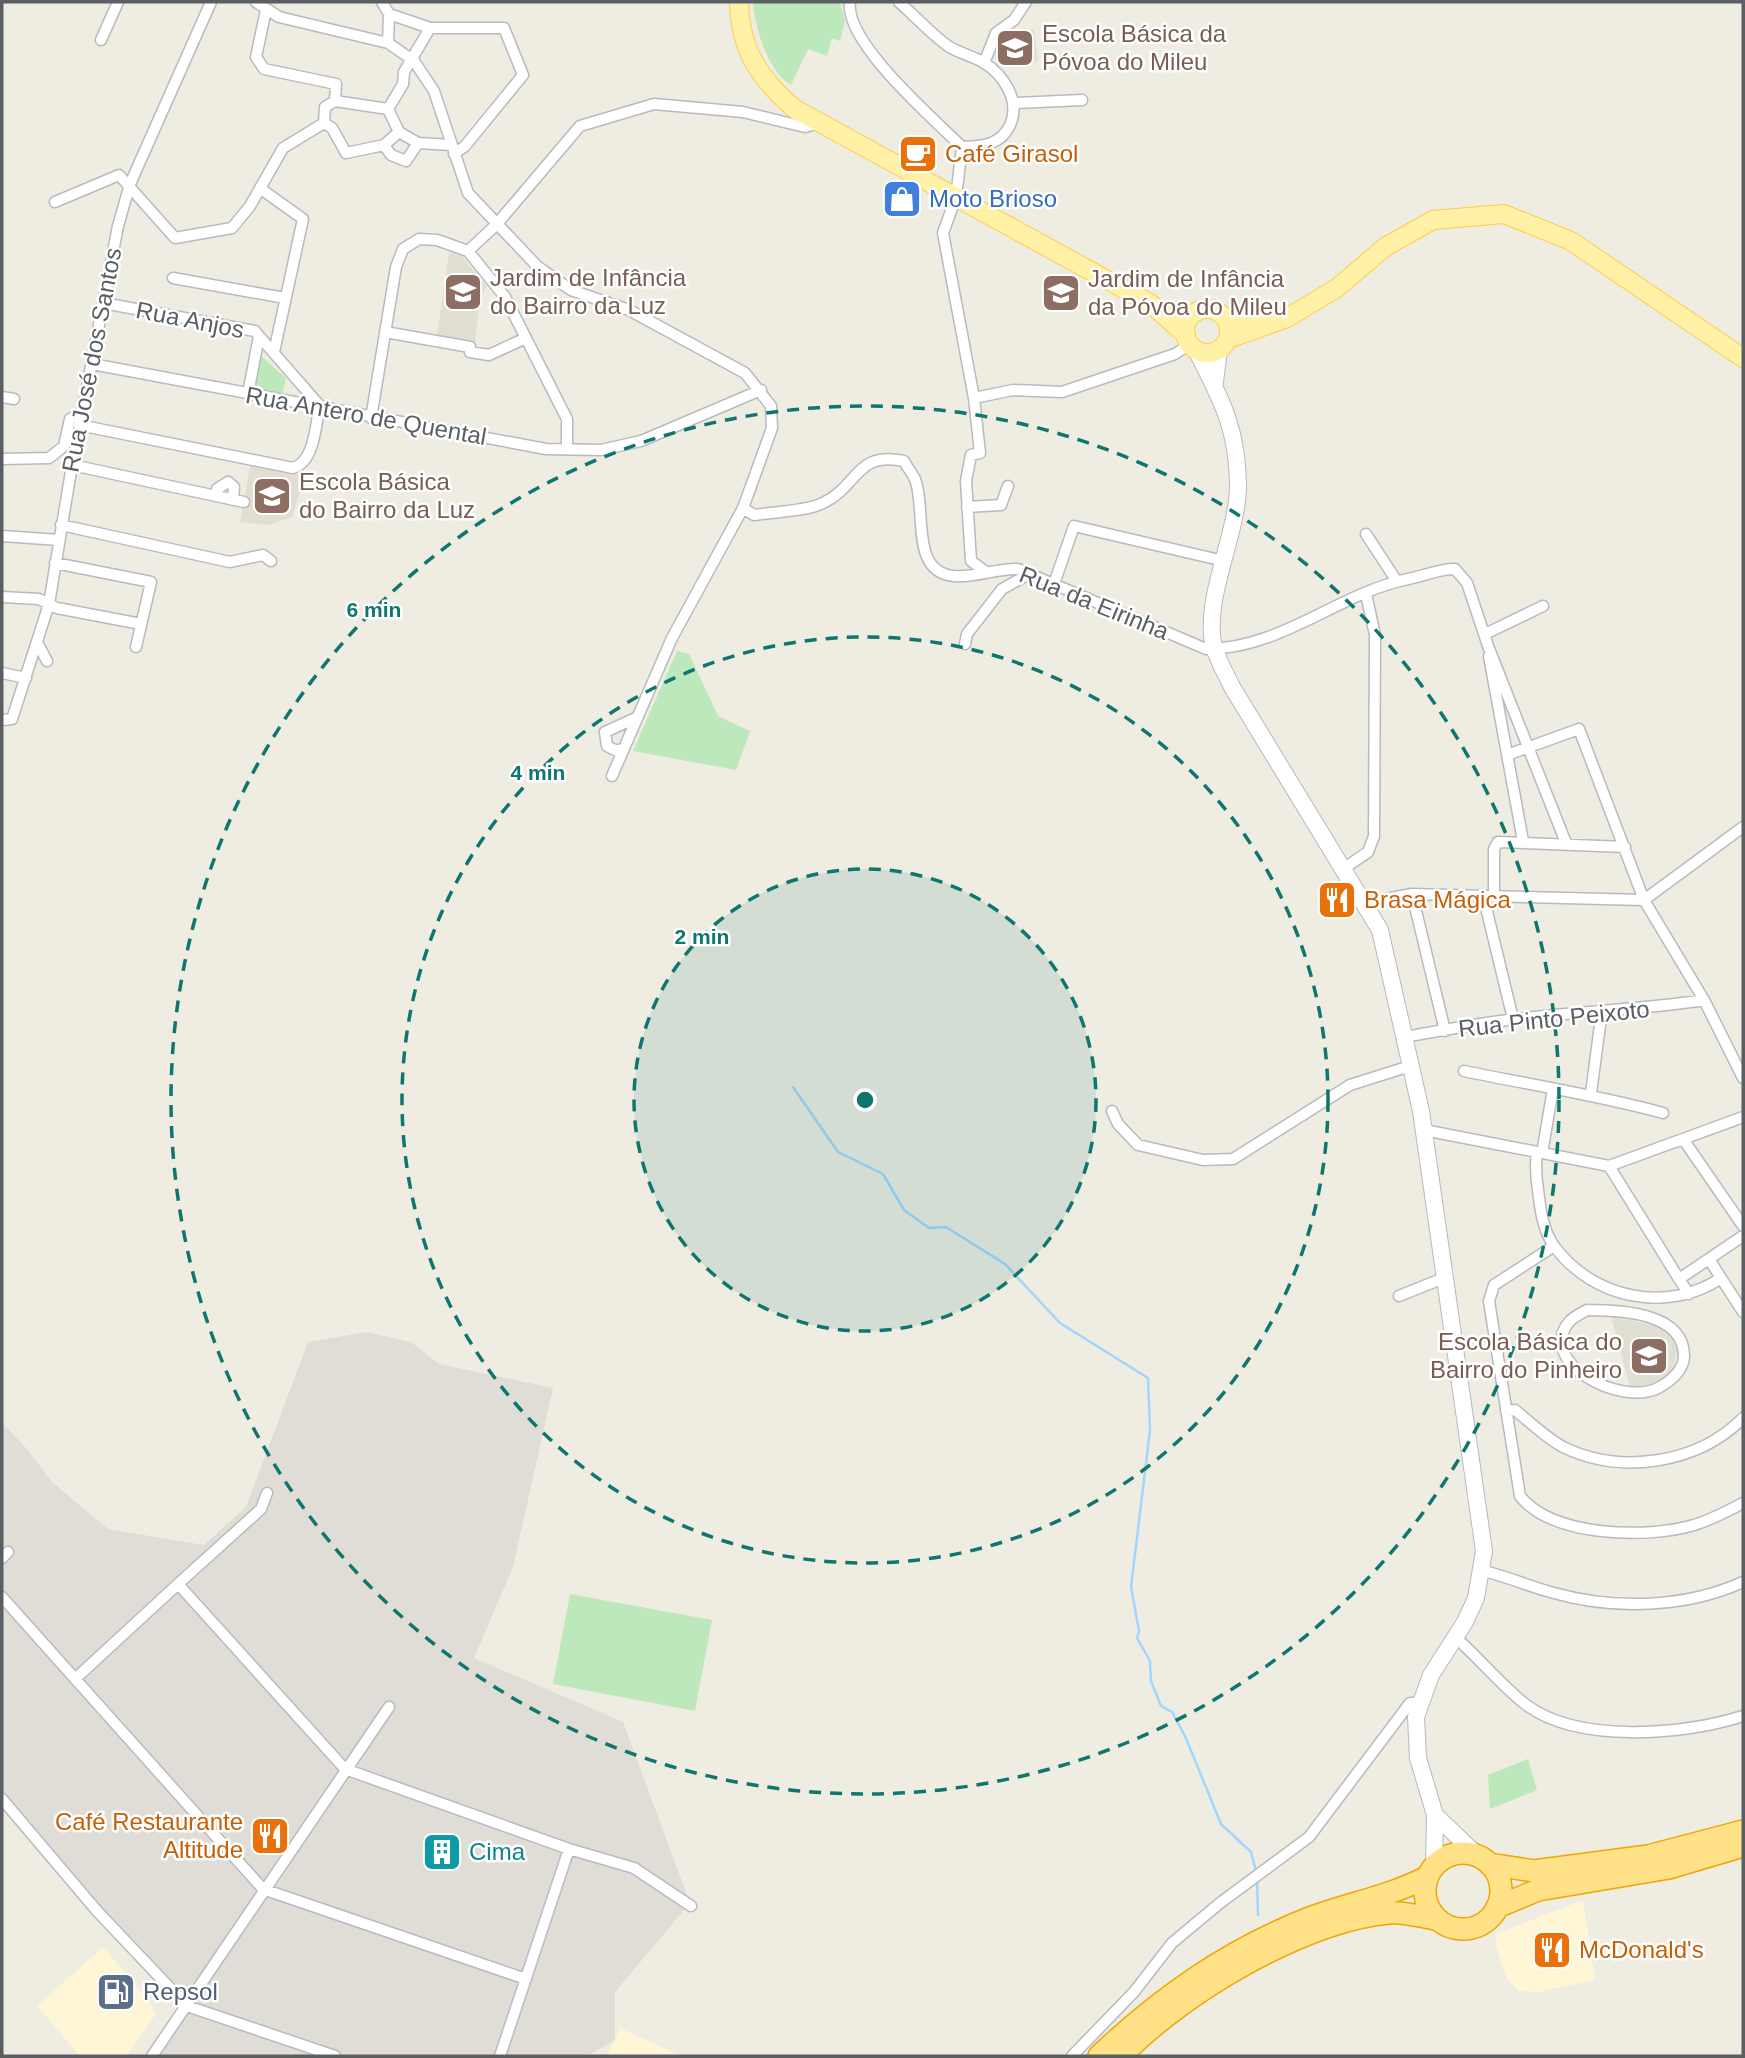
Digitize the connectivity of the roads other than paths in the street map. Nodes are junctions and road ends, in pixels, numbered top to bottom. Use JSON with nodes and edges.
{"nodes":[{"id":1,"x":118,"y":2,"type":"edge"},
{"id":2,"x":211,"y":2,"type":"edge"},
{"id":3,"x":256,"y":2,"type":"edge"},
{"id":4,"x":382,"y":2,"type":"edge"},
{"id":5,"x":739,"y":2,"type":"edge"},
{"id":6,"x":850,"y":2,"type":"edge"},
{"id":7,"x":900,"y":2,"type":"edge"},
{"id":8,"x":1026,"y":2,"type":"edge"},
{"id":9,"x":266,"y":10,"type":"junction"},
{"id":10,"x":389,"y":14,"type":"junction"},
{"id":11,"x":430,"y":28,"type":"junction"},
{"id":12,"x":101,"y":40,"type":"dead end"},
{"id":13,"x":388,"y":43,"type":"junction"},
{"id":14,"x":414,"y":61,"type":"junction"},
{"id":15,"x":984,"y":63,"type":"junction"},
{"id":16,"x":1082,"y":100,"type":"dead end"},
{"id":17,"x":335,"y":101,"type":"junction"},
{"id":18,"x":1014,"y":103,"type":"junction"},
{"id":19,"x":387,"y":109,"type":"junction"},
{"id":20,"x":324,"y":123,"type":"junction"},
{"id":21,"x":819,"y":123,"type":"junction"},
{"id":22,"x":399,"y":132,"type":"junction"},
{"id":23,"x":418,"y":143,"type":"junction"},
{"id":24,"x":384,"y":145,"type":"junction"},
{"id":25,"x":962,"y":147,"type":"junction"},
{"id":26,"x":453,"y":149,"type":"junction"},
{"id":27,"x":130,"y":184,"type":"junction"},
{"id":28,"x":261,"y":189,"type":"junction"},
{"id":29,"x":957,"y":197,"type":"junction"},
{"id":30,"x":55,"y":202,"type":"dead end"},
{"id":31,"x":496,"y":225,"type":"junction"},
{"id":32,"x":468,"y":251,"type":"junction"},
{"id":33,"x":173,"y":278,"type":"dead end"},
{"id":34,"x":285,"y":298,"type":"junction"},
{"id":35,"x":103,"y":303,"type":"junction"},
{"id":36,"x":1152,"y":304,"type":"junction"},
{"id":37,"x":1196,"y":312,"type":"junction"},
{"id":38,"x":1225,"y":318,"type":"junction"},
{"id":39,"x":1287,"y":318,"type":"junction"},
{"id":40,"x":385,"y":332,"type":"junction"},
{"id":41,"x":259,"y":336,"type":"junction"},
{"id":42,"x":526,"y":338,"type":"junction"},
{"id":43,"x":1190,"y":342,"type":"junction"},
{"id":44,"x":1224,"y":344,"type":"junction"},
{"id":45,"x":274,"y":352,"type":"junction"},
{"id":46,"x":1743,"y":358,"type":"edge"},
{"id":47,"x":92,"y":364,"type":"junction"},
{"id":48,"x":1215,"y":382,"type":"junction"},
{"id":49,"x":761,"y":390,"type":"junction"},
{"id":50,"x":247,"y":394,"type":"junction"},
{"id":51,"x":2,"y":397,"type":"edge"},
{"id":52,"x":974,"y":398,"type":"junction"},
{"id":53,"x":14,"y":399,"type":"dead end"},
{"id":54,"x":320,"y":406,"type":"junction"},
{"id":55,"x":82,"y":412,"type":"junction"},
{"id":56,"x":371,"y":418,"type":"junction"},
{"id":57,"x":79,"y":425,"type":"junction"},
{"id":58,"x":568,"y":449,"type":"junction"},
{"id":59,"x":2,"y":459,"type":"edge"},
{"id":60,"x":72,"y":465,"type":"junction"},
{"id":61,"x":1008,"y":486,"type":"dead end"},
{"id":62,"x":216,"y":496,"type":"junction"},
{"id":63,"x":967,"y":507,"type":"junction"},
{"id":64,"x":743,"y":508,"type":"junction"},
{"id":65,"x":61,"y":526,"type":"junction"},
{"id":66,"x":1366,"y":534,"type":"dead end"},
{"id":67,"x":2,"y":536,"type":"edge"},
{"id":68,"x":59,"y":540,"type":"junction"},
{"id":69,"x":271,"y":561,"type":"dead end"},
{"id":70,"x":1224,"y":561,"type":"junction"},
{"id":71,"x":55,"y":563,"type":"junction"},
{"id":72,"x":986,"y":572,"type":"junction"},
{"id":73,"x":1029,"y":573,"type":"junction"},
{"id":74,"x":1396,"y":580,"type":"junction"},
{"id":75,"x":1054,"y":584,"type":"junction"},
{"id":76,"x":1366,"y":594,"type":"junction"},
{"id":77,"x":2,"y":597,"type":"edge"},
{"id":78,"x":50,"y":604,"type":"junction"},
{"id":79,"x":1543,"y":606,"type":"dead end"},
{"id":80,"x":141,"y":624,"type":"junction"},
{"id":81,"x":1485,"y":634,"type":"junction"},
{"id":82,"x":38,"y":644,"type":"junction"},
{"id":83,"x":1209,"y":644,"type":"junction"},
{"id":84,"x":965,"y":645,"type":"dead end"},
{"id":85,"x":1488,"y":646,"type":"junction"},
{"id":86,"x":136,"y":647,"type":"dead end"},
{"id":87,"x":47,"y":661,"type":"dead end"},
{"id":88,"x":2,"y":673,"type":"edge"},
{"id":89,"x":26,"y":678,"type":"junction"},
{"id":90,"x":638,"y":717,"type":"junction"},
{"id":91,"x":2,"y":720,"type":"edge"},
{"id":92,"x":624,"y":748,"type":"junction"},
{"id":93,"x":1529,"y":748,"type":"junction"},
{"id":94,"x":1507,"y":755,"type":"junction"},
{"id":95,"x":612,"y":776,"type":"dead end"},
{"id":96,"x":1743,"y":827,"type":"edge"},
{"id":97,"x":1523,"y":841,"type":"junction"},
{"id":98,"x":1566,"y":843,"type":"junction"},
{"id":99,"x":1625,"y":847,"type":"junction"},
{"id":100,"x":1343,"y":869,"type":"junction"},
{"id":101,"x":1412,"y":894,"type":"junction"},
{"id":102,"x":1488,"y":895,"type":"junction"},
{"id":103,"x":1644,"y":900,"type":"junction"},
{"id":104,"x":1364,"y":903,"type":"junction"},
{"id":105,"x":1704,"y":1000,"type":"junction"},
{"id":106,"x":1602,"y":1010,"type":"junction"},
{"id":107,"x":1513,"y":1019,"type":"junction"},
{"id":108,"x":1446,"y":1031,"type":"junction"},
{"id":109,"x":1404,"y":1037,"type":"junction"},
{"id":110,"x":1410,"y":1066,"type":"junction"},
{"id":111,"x":1464,"y":1071,"type":"dead end"},
{"id":112,"x":1743,"y":1078,"type":"edge"},
{"id":113,"x":1553,"y":1089,"type":"junction"},
{"id":114,"x":1591,"y":1093,"type":"junction"},
{"id":115,"x":1112,"y":1111,"type":"dead end"},
{"id":116,"x":1663,"y":1113,"type":"dead end"},
{"id":117,"x":1743,"y":1116,"type":"edge"},
{"id":118,"x":1424,"y":1130,"type":"junction"},
{"id":119,"x":1683,"y":1139,"type":"junction"},
{"id":120,"x":1540,"y":1153,"type":"junction"},
{"id":121,"x":1609,"y":1166,"type":"junction"},
{"id":122,"x":1743,"y":1226,"type":"edge"},
{"id":123,"x":1743,"y":1236,"type":"edge"},
{"id":124,"x":1554,"y":1246,"type":"junction"},
{"id":125,"x":1709,"y":1259,"type":"junction"},
{"id":126,"x":1444,"y":1278,"type":"junction"},
{"id":127,"x":1721,"y":1278,"type":"junction"},
{"id":128,"x":1679,"y":1279,"type":"junction"},
{"id":129,"x":1613,"y":1290,"type":"junction"},
{"id":130,"x":1689,"y":1294,"type":"junction"},
{"id":131,"x":1399,"y":1296,"type":"dead end"},
{"id":132,"x":1654,"y":1300,"type":"junction"},
{"id":133,"x":1610,"y":1310,"type":"junction"},
{"id":134,"x":1743,"y":1312,"type":"edge"},
{"id":135,"x":1653,"y":1318,"type":"junction"},
{"id":136,"x":1506,"y":1411,"type":"junction"},
{"id":137,"x":1743,"y":1418,"type":"edge"},
{"id":138,"x":267,"y":1493,"type":"dead end"},
{"id":139,"x":1743,"y":1503,"type":"edge"},
{"id":140,"x":1483,"y":1571,"type":"junction"},
{"id":141,"x":1743,"y":1582,"type":"edge"},
{"id":142,"x":178,"y":1584,"type":"junction"},
{"id":143,"x":2,"y":1597,"type":"edge"},
{"id":144,"x":1455,"y":1637,"type":"junction"},
{"id":145,"x":75,"y":1679,"type":"junction"},
{"id":146,"x":1419,"y":1703,"type":"junction"},
{"id":147,"x":389,"y":1707,"type":"dead end"},
{"id":148,"x":1743,"y":1716,"type":"edge"},
{"id":149,"x":345,"y":1769,"type":"junction"},
{"id":150,"x":2,"y":1799,"type":"edge"},
{"id":151,"x":1435,"y":1815,"type":"junction"},
{"id":152,"x":1743,"y":1831,"type":"edge"},
{"id":153,"x":1743,"y":1846,"type":"edge"},
{"id":154,"x":569,"y":1849,"type":"junction"},
{"id":155,"x":1484,"y":1860,"type":"junction"},
{"id":156,"x":1431,"y":1871,"type":"junction"},
{"id":157,"x":263,"y":1889,"type":"junction"},
{"id":158,"x":691,"y":1906,"type":"dead end"},
{"id":159,"x":1497,"y":1907,"type":"junction"},
{"id":160,"x":1436,"y":1919,"type":"junction"},
{"id":161,"x":526,"y":1979,"type":"junction"},
{"id":162,"x":187,"y":2006,"type":"junction"},
{"id":163,"x":152,"y":2056,"type":"edge"},
{"id":164,"x":335,"y":2056,"type":"edge"},
{"id":165,"x":500,"y":2056,"type":"edge"},
{"id":166,"x":1072,"y":2056,"type":"edge"},
{"id":167,"x":1099,"y":2056,"type":"edge"},
{"id":168,"x":1121,"y":2056,"type":"edge"}],
"edges":[{"from":1,"to":12,"type":"street"},
{"from":2,"to":27,"type":"street","name":"Rua José dos Santos"},
{"from":3,"to":9,"type":"street"},
{"from":4,"to":10,"type":"street"},
{"from":5,"to":21,"type":"main road"},
{"from":6,"to":25,"type":"street"},
{"from":7,"to":15,"type":"street"},
{"from":8,"to":15,"type":"street"},
{"from":9,"to":13,"type":"street"},
{"from":9,"to":17,"type":"street"},
{"from":10,"to":11,"type":"street"},
{"from":10,"to":13,"type":"street"},
{"from":11,"to":14,"type":"street"},
{"from":11,"to":26,"type":"street"},
{"from":13,"to":14,"type":"street"},
{"from":14,"to":19,"type":"street"},
{"from":14,"to":26,"type":"street"},
{"from":15,"to":18,"type":"street"},
{"from":16,"to":18,"type":"street"},
{"from":17,"to":19,"type":"street"},
{"from":17,"to":20,"type":"street"},
{"from":18,"to":25,"type":"street"},
{"from":19,"to":22,"type":"street"},
{"from":20,"to":24,"type":"street"},
{"from":20,"to":28,"type":"street"},
{"from":21,"to":29,"type":"main road"},
{"from":21,"to":31,"type":"street"},
{"from":22,"to":23,"type":"street"},
{"from":22,"to":24,"type":"street"},
{"from":23,"to":24,"type":"street"},
{"from":23,"to":26,"type":"street"},
{"from":25,"to":29,"type":"street"},
{"from":26,"to":31,"type":"street"},
{"from":27,"to":28,"type":"street"},
{"from":27,"to":30,"type":"street"},
{"from":27,"to":35,"type":"street","name":"Rua José dos Santos"},
{"from":28,"to":34,"type":"street"},
{"from":29,"to":36,"type":"main road"},
{"from":29,"to":52,"type":"street"},
{"from":31,"to":32,"type":"street"},
{"from":31,"to":49,"type":"street"},
{"from":32,"to":40,"type":"street"},
{"from":32,"to":42,"type":"street"},
{"from":33,"to":34,"type":"street"},
{"from":34,"to":45,"type":"street"},
{"from":35,"to":41,"type":"street","name":"Rua Anjos"},
{"from":35,"to":47,"type":"street","name":"Rua José dos Santos"},
{"from":36,"to":37,"type":"main road"},
{"from":36,"to":43,"type":"main road"},
{"from":37,"to":38,"type":"main road"},
{"from":37,"to":43,"type":"main road"},
{"from":38,"to":39,"type":"main road"},
{"from":38,"to":44,"type":"main road"},
{"from":39,"to":44,"type":"main road"},
{"from":39,"to":46,"type":"main road"},
{"from":40,"to":42,"type":"street"},
{"from":40,"to":56,"type":"street"},
{"from":41,"to":45,"type":"street"},
{"from":41,"to":50,"type":"street","name":"Rua Anjos"},
{"from":42,"to":58,"type":"street"},
{"from":43,"to":44,"type":"main road"},
{"from":43,"to":48,"type":"street"},
{"from":43,"to":52,"type":"street"},
{"from":44,"to":48,"type":"street"},
{"from":45,"to":54,"type":"street"},
{"from":47,"to":50,"type":"street","name":"Rua Antero de Quental"},
{"from":47,"to":55,"type":"street","name":"Rua José dos Santos"},
{"from":48,"to":70,"type":"street"},
{"from":49,"to":58,"type":"street","name":"Rua Antero de Quental"},
{"from":49,"to":64,"type":"street"},
{"from":50,"to":54,"type":"street","name":"Rua Antero de Quental"},
{"from":51,"to":53,"type":"street"},
{"from":52,"to":63,"type":"street"},
{"from":54,"to":56,"type":"street","name":"Rua Antero de Quental"},
{"from":54,"to":57,"type":"street"},
{"from":55,"to":57,"type":"street","name":"Rua José dos Santos"},
{"from":55,"to":59,"type":"street"},
{"from":56,"to":58,"type":"street","name":"Rua Antero de Quental"},
{"from":57,"to":60,"type":"street","name":"Rua José dos Santos"},
{"from":60,"to":62,"type":"street"},
{"from":60,"to":65,"type":"street","name":"Rua José dos Santos"},
{"from":61,"to":63,"type":"street"},
{"from":62,"to":62,"type":"street"},
{"from":63,"to":72,"type":"street"},
{"from":64,"to":72,"type":"street","name":"Rua da Eirinha"},
{"from":64,"to":90,"type":"street"},
{"from":65,"to":68,"type":"street","name":"Rua José dos Santos"},
{"from":65,"to":69,"type":"street"},
{"from":66,"to":74,"type":"street"},
{"from":67,"to":68,"type":"street"},
{"from":68,"to":71,"type":"street","name":"Rua José dos Santos"},
{"from":70,"to":75,"type":"street"},
{"from":70,"to":83,"type":"street"},
{"from":71,"to":78,"type":"street","name":"Rua José dos Santos"},
{"from":71,"to":80,"type":"street"},
{"from":72,"to":73,"type":"street","name":"Rua da Eirinha"},
{"from":73,"to":75,"type":"street","name":"Rua da Eirinha"},
{"from":73,"to":84,"type":"street"},
{"from":74,"to":76,"type":"street"},
{"from":74,"to":81,"type":"street"},
{"from":75,"to":83,"type":"street","name":"Rua da Eirinha"},
{"from":76,"to":83,"type":"street"},
{"from":76,"to":100,"type":"street"},
{"from":77,"to":78,"type":"street"},
{"from":78,"to":80,"type":"street"},
{"from":78,"to":82,"type":"street","name":"Rua José dos Santos"},
{"from":79,"to":81,"type":"street"},
{"from":80,"to":86,"type":"street"},
{"from":81,"to":85,"type":"street"},
{"from":82,"to":87,"type":"street"},
{"from":82,"to":89,"type":"street","name":"Rua José dos Santos"},
{"from":83,"to":100,"type":"street"},
{"from":85,"to":93,"type":"street"},
{"from":85,"to":94,"type":"street"},
{"from":88,"to":89,"type":"street"},
{"from":89,"to":91,"type":"street","name":"Rua José dos Santos"},
{"from":90,"to":92,"type":"street"},
{"from":90,"to":92,"type":"street"},
{"from":92,"to":95,"type":"street"},
{"from":93,"to":94,"type":"street"},
{"from":93,"to":98,"type":"street"},
{"from":93,"to":99,"type":"street"},
{"from":94,"to":97,"type":"street"},
{"from":96,"to":103,"type":"street"},
{"from":97,"to":98,"type":"street"},
{"from":97,"to":102,"type":"street"},
{"from":98,"to":99,"type":"street"},
{"from":99,"to":103,"type":"street"},
{"from":100,"to":104,"type":"street"},
{"from":101,"to":102,"type":"street"},
{"from":101,"to":104,"type":"street"},
{"from":101,"to":108,"type":"street"},
{"from":102,"to":103,"type":"street"},
{"from":102,"to":107,"type":"street"},
{"from":103,"to":105,"type":"street"},
{"from":104,"to":109,"type":"street"},
{"from":105,"to":106,"type":"street","name":"Rua Pinto Peixoto"},
{"from":105,"to":112,"type":"street"},
{"from":106,"to":107,"type":"street","name":"Rua Pinto Peixoto"},
{"from":106,"to":114,"type":"street"},
{"from":107,"to":108,"type":"street","name":"Rua Pinto Peixoto"},
{"from":108,"to":109,"type":"street","name":"Rua Pinto Peixoto"},
{"from":109,"to":110,"type":"street"},
{"from":110,"to":115,"type":"street"},
{"from":110,"to":118,"type":"street"},
{"from":111,"to":113,"type":"street"},
{"from":113,"to":114,"type":"street"},
{"from":113,"to":120,"type":"street"},
{"from":114,"to":116,"type":"street"},
{"from":117,"to":119,"type":"street"},
{"from":118,"to":120,"type":"street"},
{"from":118,"to":126,"type":"street"},
{"from":119,"to":121,"type":"street"},
{"from":119,"to":122,"type":"street"},
{"from":120,"to":121,"type":"street"},
{"from":120,"to":124,"type":"street"},
{"from":121,"to":128,"type":"street"},
{"from":123,"to":125,"type":"street"},
{"from":124,"to":129,"type":"street"},
{"from":124,"to":136,"type":"street"},
{"from":125,"to":127,"type":"street"},
{"from":125,"to":128,"type":"street"},
{"from":126,"to":131,"type":"street"},
{"from":126,"to":140,"type":"street"},
{"from":127,"to":130,"type":"street"},
{"from":127,"to":134,"type":"street"},
{"from":128,"to":130,"type":"street"},
{"from":129,"to":132,"type":"street"},
{"from":129,"to":133,"type":"street"},
{"from":130,"to":132,"type":"street"},
{"from":132,"to":135,"type":"street"},
{"from":133,"to":135,"type":"street"},
{"from":133,"to":135,"type":"street"},
{"from":136,"to":137,"type":"street"},
{"from":136,"to":139,"type":"street"},
{"from":138,"to":142,"type":"street"},
{"from":140,"to":141,"type":"street"},
{"from":140,"to":144,"type":"street"},
{"from":142,"to":145,"type":"street"},
{"from":142,"to":149,"type":"street"},
{"from":143,"to":145,"type":"street"},
{"from":144,"to":146,"type":"street"},
{"from":144,"to":148,"type":"street"},
{"from":145,"to":157,"type":"street"},
{"from":146,"to":151,"type":"street"},
{"from":146,"to":166,"type":"street"},
{"from":147,"to":149,"type":"street"},
{"from":149,"to":154,"type":"street"},
{"from":149,"to":157,"type":"street"},
{"from":150,"to":162,"type":"street"},
{"from":151,"to":155,"type":"street"},
{"from":151,"to":156,"type":"street"},
{"from":152,"to":155,"type":"highway"},
{"from":153,"to":159,"type":"highway"},
{"from":154,"to":158,"type":"street"},
{"from":154,"to":161,"type":"street"},
{"from":155,"to":156,"type":"highway"},
{"from":155,"to":159,"type":"highway"},
{"from":156,"to":160,"type":"highway"},
{"from":156,"to":167,"type":"highway"},
{"from":157,"to":161,"type":"street"},
{"from":157,"to":162,"type":"street"},
{"from":159,"to":160,"type":"highway"},
{"from":160,"to":168,"type":"highway"},
{"from":161,"to":165,"type":"street"},
{"from":162,"to":163,"type":"street"},
{"from":162,"to":164,"type":"street"}]}
